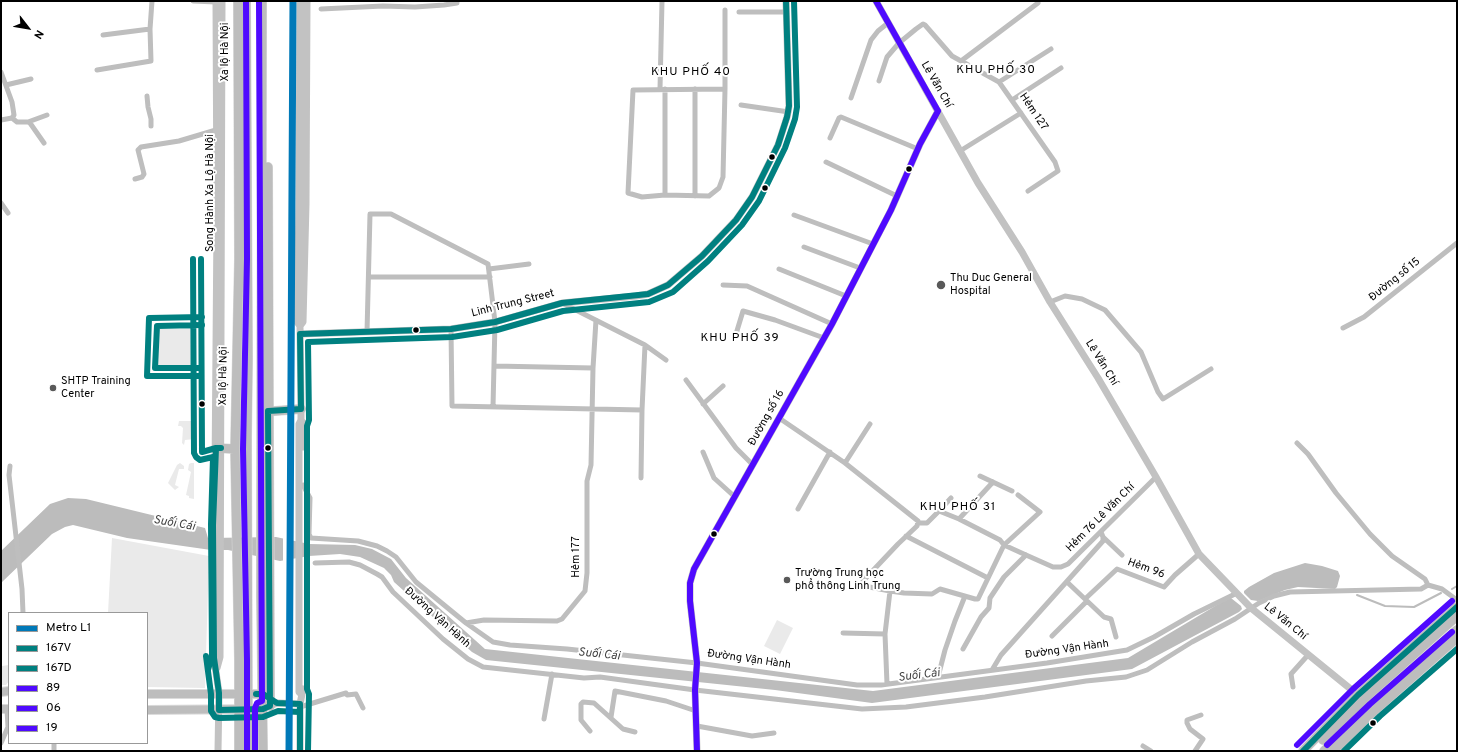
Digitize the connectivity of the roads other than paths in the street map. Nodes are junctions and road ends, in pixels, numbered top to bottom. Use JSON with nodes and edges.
{"nodes":[{"id":1,"x":152,"y":1,"type":"edge"},
{"id":2,"x":193,"y":1,"type":"edge"},
{"id":3,"x":238,"y":1,"type":"edge"},
{"id":4,"x":246,"y":1,"type":"edge"},
{"id":5,"x":262,"y":1,"type":"edge"},
{"id":6,"x":267,"y":1,"type":"edge"},
{"id":7,"x":300,"y":1,"type":"edge"},
{"id":8,"x":307,"y":1,"type":"edge"},
{"id":9,"x":457,"y":1,"type":"edge"},
{"id":10,"x":662,"y":1,"type":"edge"},
{"id":11,"x":786,"y":1,"type":"edge"},
{"id":12,"x":876,"y":1,"type":"edge"},
{"id":13,"x":219,"y":2,"type":"edge"},
{"id":14,"x":1038,"y":2,"type":"dead end"},
{"id":15,"x":321,"y":9,"type":"dead end"},
{"id":16,"x":725,"y":10,"type":"dead end"},
{"id":17,"x":739,"y":12,"type":"dead end"},
{"id":18,"x":786,"y":12,"type":"junction"},
{"id":19,"x":888,"y":24,"type":"junction"},
{"id":20,"x":150,"y":29,"type":"junction"},
{"id":21,"x":104,"y":34,"type":"dead end"},
{"id":22,"x":899,"y":43,"type":"junction"},
{"id":23,"x":1050,"y":49,"type":"dead end"},
{"id":24,"x":961,"y":61,"type":"junction"},
{"id":25,"x":1061,"y":68,"type":"dead end"},
{"id":26,"x":97,"y":70,"type":"dead end"},
{"id":27,"x":1,"y":72,"type":"edge"},
{"id":28,"x":31,"y":79,"type":"dead end"},
{"id":29,"x":879,"y":81,"type":"dead end"},
{"id":30,"x":999,"y":82,"type":"junction"},
{"id":31,"x":6,"y":85,"type":"junction"},
{"id":32,"x":662,"y":89,"type":"junction"},
{"id":33,"x":695,"y":89,"type":"junction"},
{"id":34,"x":725,"y":89,"type":"junction"},
{"id":35,"x":147,"y":96,"type":"dead end"},
{"id":36,"x":851,"y":98,"type":"dead end"},
{"id":37,"x":1012,"y":100,"type":"junction"},
{"id":38,"x":741,"y":105,"type":"dead end"},
{"id":39,"x":938,"y":111,"type":"junction"},
{"id":40,"x":789,"y":112,"type":"junction"},
{"id":41,"x":1021,"y":113,"type":"junction"},
{"id":42,"x":47,"y":115,"type":"dead end"},
{"id":43,"x":13,"y":116,"type":"junction"},
{"id":44,"x":1,"y":120,"type":"edge"},
{"id":45,"x":28,"y":122,"type":"junction"},
{"id":46,"x":151,"y":126,"type":"dead end"},
{"id":47,"x":216,"y":130,"type":"junction"},
{"id":48,"x":830,"y":138,"type":"dead end"},
{"id":49,"x":44,"y":143,"type":"dead end"},
{"id":50,"x":918,"y":149,"type":"junction"},
{"id":51,"x":960,"y":151,"type":"junction"},
{"id":52,"x":826,"y":162,"type":"dead end"},
{"id":53,"x":136,"y":179,"type":"dead end"},
{"id":54,"x":1028,"y":191,"type":"dead end"},
{"id":55,"x":665,"y":195,"type":"junction"},
{"id":56,"x":695,"y":196,"type":"junction"},
{"id":57,"x":897,"y":196,"type":"junction"},
{"id":58,"x":1,"y":203,"type":"edge"},
{"id":59,"x":8,"y":213,"type":"dead end"},
{"id":60,"x":794,"y":215,"type":"dead end"},
{"id":61,"x":1457,"y":243,"type":"edge"},
{"id":62,"x":873,"y":244,"type":"junction"},
{"id":63,"x":804,"y":247,"type":"dead end"},
{"id":64,"x":529,"y":264,"type":"dead end"},
{"id":65,"x":860,"y":268,"type":"junction"},
{"id":66,"x":489,"y":269,"type":"junction"},
{"id":67,"x":779,"y":269,"type":"dead end"},
{"id":68,"x":369,"y":277,"type":"junction"},
{"id":69,"x":490,"y":277,"type":"junction"},
{"id":70,"x":723,"y":285,"type":"dead end"},
{"id":71,"x":846,"y":296,"type":"junction"},
{"id":72,"x":1050,"y":302,"type":"junction"},
{"id":73,"x":562,"y":303,"type":"junction"},
{"id":74,"x":596,"y":320,"type":"junction"},
{"id":75,"x":495,"y":322,"type":"junction"},
{"id":76,"x":832,"y":324,"type":"junction"},
{"id":77,"x":1344,"y":328,"type":"dead end"},
{"id":78,"x":451,"y":329,"type":"junction"},
{"id":79,"x":300,"y":330,"type":"junction"},
{"id":80,"x":367,"y":332,"type":"junction"},
{"id":81,"x":736,"y":334,"type":"dead end"},
{"id":82,"x":824,"y":338,"type":"junction"},
{"id":83,"x":645,"y":345,"type":"junction"},
{"id":84,"x":666,"y":360,"type":"dead end"},
{"id":85,"x":494,"y":366,"type":"junction"},
{"id":86,"x":593,"y":368,"type":"junction"},
{"id":87,"x":1211,"y":369,"type":"dead end"},
{"id":88,"x":686,"y":380,"type":"dead end"},
{"id":89,"x":723,"y":386,"type":"dead end"},
{"id":90,"x":703,"y":404,"type":"junction"},
{"id":91,"x":493,"y":407,"type":"junction"},
{"id":92,"x":592,"y":408,"type":"junction"},
{"id":93,"x":301,"y":409,"type":"junction"},
{"id":94,"x":642,"y":410,"type":"junction"},
{"id":95,"x":265,"y":411,"type":"junction"},
{"id":96,"x":779,"y":418,"type":"junction"},
{"id":97,"x":300,"y":420,"type":"junction"},
{"id":98,"x":870,"y":424,"type":"dead end"},
{"id":99,"x":1297,"y":443,"type":"dead end"},
{"id":100,"x":218,"y":448,"type":"junction"},
{"id":101,"x":235,"y":449,"type":"junction"},
{"id":102,"x":703,"y":452,"type":"dead end"},
{"id":103,"x":830,"y":452,"type":"junction"},
{"id":104,"x":845,"y":463,"type":"junction"},
{"id":105,"x":753,"y":464,"type":"junction"},
{"id":106,"x":10,"y":466,"type":"dead end"},
{"id":107,"x":980,"y":476,"type":"dead end"},
{"id":108,"x":1156,"y":477,"type":"junction"},
{"id":109,"x":641,"y":478,"type":"dead end"},
{"id":110,"x":993,"y":482,"type":"junction"},
{"id":111,"x":303,"y":485,"type":"junction"},
{"id":112,"x":1012,"y":491,"type":"dead end"},
{"id":113,"x":1018,"y":495,"type":"dead end"},
{"id":114,"x":735,"y":497,"type":"junction"},
{"id":115,"x":951,"y":498,"type":"dead end"},
{"id":116,"x":798,"y":509,"type":"dead end"},
{"id":117,"x":939,"y":511,"type":"junction"},
{"id":118,"x":959,"y":519,"type":"junction"},
{"id":119,"x":918,"y":523,"type":"junction"},
{"id":120,"x":301,"y":525,"type":"junction"},
{"id":121,"x":1101,"y":532,"type":"junction"},
{"id":122,"x":906,"y":536,"type":"junction"},
{"id":123,"x":1104,"y":537,"type":"junction"},
{"id":124,"x":1004,"y":545,"type":"junction"},
{"id":125,"x":1199,"y":554,"type":"junction"},
{"id":126,"x":1026,"y":555,"type":"junction"},
{"id":127,"x":1122,"y":555,"type":"dead end"},
{"id":128,"x":315,"y":563,"type":"dead end"},
{"id":129,"x":988,"y":578,"type":"junction"},
{"id":130,"x":1067,"y":582,"type":"junction"},
{"id":131,"x":1428,"y":585,"type":"junction"},
{"id":132,"x":890,"y":592,"type":"junction"},
{"id":133,"x":1236,"y":594,"type":"junction"},
{"id":134,"x":965,"y":596,"type":"junction"},
{"id":135,"x":1086,"y":600,"type":"junction"},
{"id":136,"x":1457,"y":600,"type":"edge"},
{"id":137,"x":1457,"y":607,"type":"edge"},
{"id":138,"x":1251,"y":608,"type":"junction"},
{"id":139,"x":23,"y":612,"type":"edge"},
{"id":140,"x":1457,"y":616,"type":"edge"},
{"id":141,"x":466,"y":622,"type":"junction"},
{"id":142,"x":1457,"y":630,"type":"edge"},
{"id":143,"x":843,"y":633,"type":"dead end"},
{"id":144,"x":885,"y":634,"type":"junction"},
{"id":145,"x":1052,"y":636,"type":"dead end"},
{"id":146,"x":1116,"y":637,"type":"dead end"},
{"id":147,"x":1457,"y":638,"type":"edge"},
{"id":148,"x":963,"y":649,"type":"dead end"},
{"id":149,"x":1308,"y":655,"type":"junction"},
{"id":150,"x":248,"y":661,"type":"junction"},
{"id":151,"x":697,"y":666,"type":"junction"},
{"id":152,"x":992,"y":670,"type":"junction"},
{"id":153,"x":552,"y":674,"type":"junction"},
{"id":154,"x":938,"y":677,"type":"junction"},
{"id":155,"x":238,"y":678,"type":"junction"},
{"id":156,"x":886,"y":684,"type":"junction"},
{"id":157,"x":695,"y":687,"type":"junction"},
{"id":158,"x":1293,"y":687,"type":"dead end"},
{"id":159,"x":148,"y":689,"type":"edge"},
{"id":160,"x":186,"y":693,"type":"junction"},
{"id":161,"x":219,"y":693,"type":"junction"},
{"id":162,"x":148,"y":694,"type":"edge"},
{"id":163,"x":243,"y":694,"type":"junction"},
{"id":164,"x":1358,"y":695,"type":"junction"},
{"id":165,"x":268,"y":702,"type":"junction"},
{"id":166,"x":300,"y":706,"type":"junction"},
{"id":167,"x":363,"y":708,"type":"dead end"},
{"id":168,"x":6,"y":709,"type":"edge"},
{"id":169,"x":243,"y":709,"type":"junction"},
{"id":170,"x":148,"y":710,"type":"edge"},
{"id":171,"x":189,"y":710,"type":"junction"},
{"id":172,"x":219,"y":710,"type":"junction"},
{"id":173,"x":696,"y":711,"type":"junction"},
{"id":174,"x":148,"y":713,"type":"edge"},
{"id":175,"x":1201,"y":716,"type":"dead end"},
{"id":176,"x":611,"y":717,"type":"junction"},
{"id":177,"x":544,"y":718,"type":"dead end"},
{"id":178,"x":697,"y":726,"type":"junction"},
{"id":179,"x":8,"y":727,"type":"junction"},
{"id":180,"x":590,"y":731,"type":"dead end"},
{"id":181,"x":635,"y":732,"type":"dead end"},
{"id":182,"x":1,"y":733,"type":"edge"},
{"id":183,"x":774,"y":733,"type":"dead end"},
{"id":184,"x":1,"y":743,"type":"edge"},
{"id":185,"x":1143,"y":746,"type":"dead end"},
{"id":186,"x":218,"y":751,"type":"edge"},
{"id":187,"x":239,"y":751,"type":"edge"},
{"id":188,"x":248,"y":751,"type":"edge"},
{"id":189,"x":263,"y":751,"type":"edge"},
{"id":190,"x":300,"y":751,"type":"edge"},
{"id":191,"x":697,"y":751,"type":"edge"},
{"id":192,"x":1151,"y":751,"type":"edge"},
{"id":193,"x":1195,"y":751,"type":"edge"},
{"id":194,"x":1303,"y":751,"type":"edge"},
{"id":195,"x":1312,"y":751,"type":"edge"},
{"id":196,"x":1324,"y":751,"type":"edge"},
{"id":197,"x":1333,"y":751,"type":"edge"}],
"edges":[{"from":1,"to":20,"type":"street"},
{"from":2,"to":13,"type":"street"},
{"from":3,"to":101,"type":"highway","name":"Xa lộ Hà Nội"},
{"from":4,"to":150,"type":"highway","name":"Xa lộ Hà Nội"},
{"from":5,"to":95,"type":"highway"},
{"from":6,"to":95,"type":"highway"},
{"from":7,"to":79,"type":"main road"},
{"from":8,"to":79,"type":"main road"},
{"from":9,"to":15,"type":"street"},
{"from":10,"to":32,"type":"street"},
{"from":11,"to":18,"type":"main road","name":"Linh Trung Street"},
{"from":12,"to":19,"type":"main road","name":"Lê Văn Chí"},
{"from":13,"to":47,"type":"main road","name":"Song Hành Xa Lộ Hà Nội"},
{"from":13,"to":100,"type":"main road","name":"Song Hành Xa Lộ Hà Nội"},
{"from":14,"to":24,"type":"street"},
{"from":16,"to":34,"type":"street"},
{"from":17,"to":18,"type":"street"},
{"from":18,"to":40,"type":"main road","name":"Linh Trung Street"},
{"from":19,"to":22,"type":"main road","name":"Lê Văn Chí"},
{"from":19,"to":36,"type":"street"},
{"from":20,"to":21,"type":"street"},
{"from":20,"to":26,"type":"street"},
{"from":22,"to":24,"type":"street","name":"Hẻm 127"},
{"from":22,"to":29,"type":"street"},
{"from":22,"to":39,"type":"main road","name":"Lê Văn Chí"},
{"from":23,"to":30,"type":"street"},
{"from":24,"to":30,"type":"street","name":"Hẻm 127"},
{"from":25,"to":37,"type":"street"},
{"from":27,"to":31,"type":"street"},
{"from":28,"to":31,"type":"street"},
{"from":30,"to":37,"type":"street","name":"Hẻm 127"},
{"from":31,"to":43,"type":"street"},
{"from":32,"to":33,"type":"street"},
{"from":32,"to":55,"type":"street"},
{"from":32,"to":55,"type":"street"},
{"from":33,"to":34,"type":"street"},
{"from":33,"to":56,"type":"street"},
{"from":34,"to":56,"type":"street"},
{"from":35,"to":46,"type":"street"},
{"from":37,"to":41,"type":"street","name":"Hẻm 127"},
{"from":38,"to":40,"type":"street"},
{"from":39,"to":50,"type":"main road","name":"Đường số 16"},
{"from":39,"to":51,"type":"main road","name":"Lê Văn Chí"},
{"from":40,"to":73,"type":"main road","name":"Linh Trung Street"},
{"from":41,"to":51,"type":"street"},
{"from":41,"to":54,"type":"street","name":"Hẻm 127"},
{"from":42,"to":45,"type":"street"},
{"from":43,"to":44,"type":"street"},
{"from":43,"to":45,"type":"street"},
{"from":45,"to":49,"type":"street"},
{"from":47,"to":53,"type":"street"},
{"from":47,"to":100,"type":"main road","name":"Song Hành Xa Lộ Hà Nội"},
{"from":48,"to":50,"type":"street"},
{"from":50,"to":57,"type":"main road","name":"Đường số 16"},
{"from":51,"to":72,"type":"main road","name":"Lê Văn Chí"},
{"from":52,"to":57,"type":"street"},
{"from":55,"to":56,"type":"street"},
{"from":57,"to":62,"type":"main road","name":"Đường số 16"},
{"from":58,"to":59,"type":"street"},
{"from":60,"to":62,"type":"street"},
{"from":61,"to":77,"type":"street","name":"Đường số 15"},
{"from":62,"to":65,"type":"main road","name":"Đường số 16"},
{"from":63,"to":65,"type":"street"},
{"from":64,"to":66,"type":"street"},
{"from":65,"to":71,"type":"main road","name":"Đường số 16"},
{"from":66,"to":68,"type":"street"},
{"from":66,"to":69,"type":"street"},
{"from":67,"to":71,"type":"street"},
{"from":68,"to":69,"type":"street"},
{"from":68,"to":80,"type":"street"},
{"from":69,"to":75,"type":"street"},
{"from":70,"to":76,"type":"street"},
{"from":71,"to":76,"type":"main road","name":"Đường số 16"},
{"from":72,"to":87,"type":"street"},
{"from":72,"to":108,"type":"main road","name":"Lê Văn Chí"},
{"from":73,"to":74,"type":"street"},
{"from":73,"to":75,"type":"main road","name":"Linh Trung Street"},
{"from":74,"to":83,"type":"street"},
{"from":74,"to":86,"type":"street","name":"Hẻm 177"},
{"from":75,"to":78,"type":"main road","name":"Linh Trung Street"},
{"from":75,"to":85,"type":"street"},
{"from":76,"to":82,"type":"main road","name":"Đường số 16"},
{"from":78,"to":80,"type":"main road","name":"Linh Trung Street"},
{"from":78,"to":91,"type":"street"},
{"from":79,"to":80,"type":"main road","name":"Linh Trung Street"},
{"from":79,"to":93,"type":"main road"},
{"from":81,"to":82,"type":"street"},
{"from":82,"to":96,"type":"main road","name":"Đường số 16"},
{"from":83,"to":84,"type":"street"},
{"from":83,"to":94,"type":"street"},
{"from":85,"to":86,"type":"street"},
{"from":85,"to":91,"type":"street"},
{"from":86,"to":92,"type":"street","name":"Hẻm 177"},
{"from":88,"to":90,"type":"street"},
{"from":89,"to":90,"type":"street"},
{"from":90,"to":105,"type":"street"},
{"from":91,"to":92,"type":"street"},
{"from":92,"to":94,"type":"street"},
{"from":92,"to":141,"type":"street","name":"Hẻm 177"},
{"from":93,"to":95,"type":"highway"},
{"from":93,"to":97,"type":"main road"},
{"from":94,"to":109,"type":"street"},
{"from":95,"to":165,"type":"highway"},
{"from":96,"to":103,"type":"street"},
{"from":96,"to":105,"type":"main road","name":"Đường số 16"},
{"from":97,"to":111,"type":"main road"},
{"from":97,"to":120,"type":"main road"},
{"from":98,"to":104,"type":"street"},
{"from":99,"to":131,"type":"street"},
{"from":100,"to":101,"type":"highway"},
{"from":100,"to":161,"type":"main road","name":"Song Hành Xa Lộ Hà Nội"},
{"from":101,"to":155,"type":"highway","name":"Xa lộ Hà Nội"},
{"from":102,"to":114,"type":"street"},
{"from":103,"to":104,"type":"street"},
{"from":103,"to":116,"type":"street"},
{"from":104,"to":119,"type":"street"},
{"from":105,"to":114,"type":"main road","name":"Đường số 16"},
{"from":106,"to":139,"type":"street"},
{"from":107,"to":110,"type":"street"},
{"from":108,"to":121,"type":"street","name":"Hẻm 76 Lê Văn Chí"},
{"from":108,"to":125,"type":"main road","name":"Lê Văn Chí"},
{"from":110,"to":112,"type":"street"},
{"from":110,"to":118,"type":"street"},
{"from":111,"to":120,"type":"main road"},
{"from":111,"to":141,"type":"street","name":"Đường Vận Hành"},
{"from":113,"to":124,"type":"street"},
{"from":114,"to":151,"type":"main road","name":"Đường số 16"},
{"from":115,"to":117,"type":"street"},
{"from":117,"to":118,"type":"street","name":"Hẻm 76 Lê Văn Chí"},
{"from":117,"to":119,"type":"street"},
{"from":118,"to":124,"type":"street","name":"Hẻm 76 Lê Văn Chí"},
{"from":119,"to":122,"type":"street"},
{"from":120,"to":166,"type":"main road"},
{"from":121,"to":123,"type":"street"},
{"from":121,"to":126,"type":"street","name":"Hẻm 76 Lê Văn Chí"},
{"from":122,"to":129,"type":"street"},
{"from":122,"to":132,"type":"street"},
{"from":123,"to":127,"type":"street"},
{"from":123,"to":130,"type":"street"},
{"from":124,"to":126,"type":"street","name":"Hẻm 76 Lê Văn Chí"},
{"from":124,"to":129,"type":"street"},
{"from":125,"to":133,"type":"main road","name":"Lê Văn Chí"},
{"from":125,"to":135,"type":"street","name":"Hẻm 96"},
{"from":126,"to":148,"type":"street"},
{"from":128,"to":153,"type":"street","name":"Đường Vận Hành"},
{"from":129,"to":134,"type":"street"},
{"from":130,"to":135,"type":"street"},
{"from":130,"to":152,"type":"street"},
{"from":131,"to":136,"type":"street"},
{"from":131,"to":138,"type":"street","name":"Đường Vận Hành"},
{"from":132,"to":134,"type":"street"},
{"from":132,"to":144,"type":"street"},
{"from":133,"to":138,"type":"main road","name":"Lê Văn Chí"},
{"from":133,"to":152,"type":"street","name":"Đường Vận Hành"},
{"from":134,"to":154,"type":"street"},
{"from":135,"to":145,"type":"street"},
{"from":135,"to":146,"type":"street"},
{"from":137,"to":164,"type":"highway"},
{"from":138,"to":149,"type":"main road","name":"Lê Văn Chí"},
{"from":138,"to":157,"type":"street","name":"Đường Vận Hành"},
{"from":140,"to":195,"type":"highway"},
{"from":141,"to":151,"type":"street","name":"Đường Vận Hành"},
{"from":142,"to":196,"type":"highway"},
{"from":143,"to":144,"type":"street"},
{"from":144,"to":156,"type":"street"},
{"from":147,"to":197,"type":"highway"},
{"from":149,"to":158,"type":"street"},
{"from":149,"to":164,"type":"main road","name":"Lê Văn Chí"},
{"from":150,"to":155,"type":"highway"},
{"from":150,"to":163,"type":"highway","name":"Xa lộ Hà Nội"},
{"from":151,"to":156,"type":"street","name":"Đường Vận Hành"},
{"from":151,"to":157,"type":"main road","name":"Đường số 16"},
{"from":152,"to":154,"type":"street","name":"Đường Vận Hành"},
{"from":153,"to":157,"type":"street","name":"Đường Vận Hành"},
{"from":153,"to":177,"type":"street"},
{"from":154,"to":156,"type":"street","name":"Đường Vận Hành"},
{"from":155,"to":163,"type":"highway","name":"Xa lộ Hà Nội"},
{"from":157,"to":173,"type":"main road","name":"Đường số 16"},
{"from":159,"to":160,"type":"main road"},
{"from":160,"to":161,"type":"main road"},
{"from":160,"to":162,"type":"main road"},
{"from":161,"to":163,"type":"main road"},
{"from":161,"to":172,"type":"main road","name":"Song Hành Xa Lộ Hà Nội"},
{"from":163,"to":165,"type":"main road"},
{"from":163,"to":169,"type":"highway","name":"Xa lộ Hà Nội"},
{"from":164,"to":194,"type":"highway"},
{"from":165,"to":166,"type":"main road"},
{"from":165,"to":169,"type":"main road"},
{"from":165,"to":189,"type":"highway"},
{"from":166,"to":167,"type":"street"},
{"from":166,"to":190,"type":"main road"},
{"from":168,"to":179,"type":"street"},
{"from":169,"to":172,"type":"main road"},
{"from":169,"to":187,"type":"highway","name":"Xa lộ Hà Nội"},
{"from":169,"to":188,"type":"highway","name":"Xa lộ Hà Nội"},
{"from":170,"to":171,"type":"main road"},
{"from":171,"to":172,"type":"main road"},
{"from":171,"to":174,"type":"main road"},
{"from":172,"to":186,"type":"main road","name":"Song Hành Xa Lộ Hà Nội"},
{"from":173,"to":176,"type":"street"},
{"from":173,"to":178,"type":"main road","name":"Đường số 16"},
{"from":175,"to":193,"type":"street"},
{"from":176,"to":180,"type":"street"},
{"from":176,"to":181,"type":"street"},
{"from":178,"to":183,"type":"street"},
{"from":178,"to":191,"type":"main road","name":"Đường số 16"},
{"from":179,"to":182,"type":"street"},
{"from":179,"to":184,"type":"street"},
{"from":185,"to":192,"type":"street"}]}
